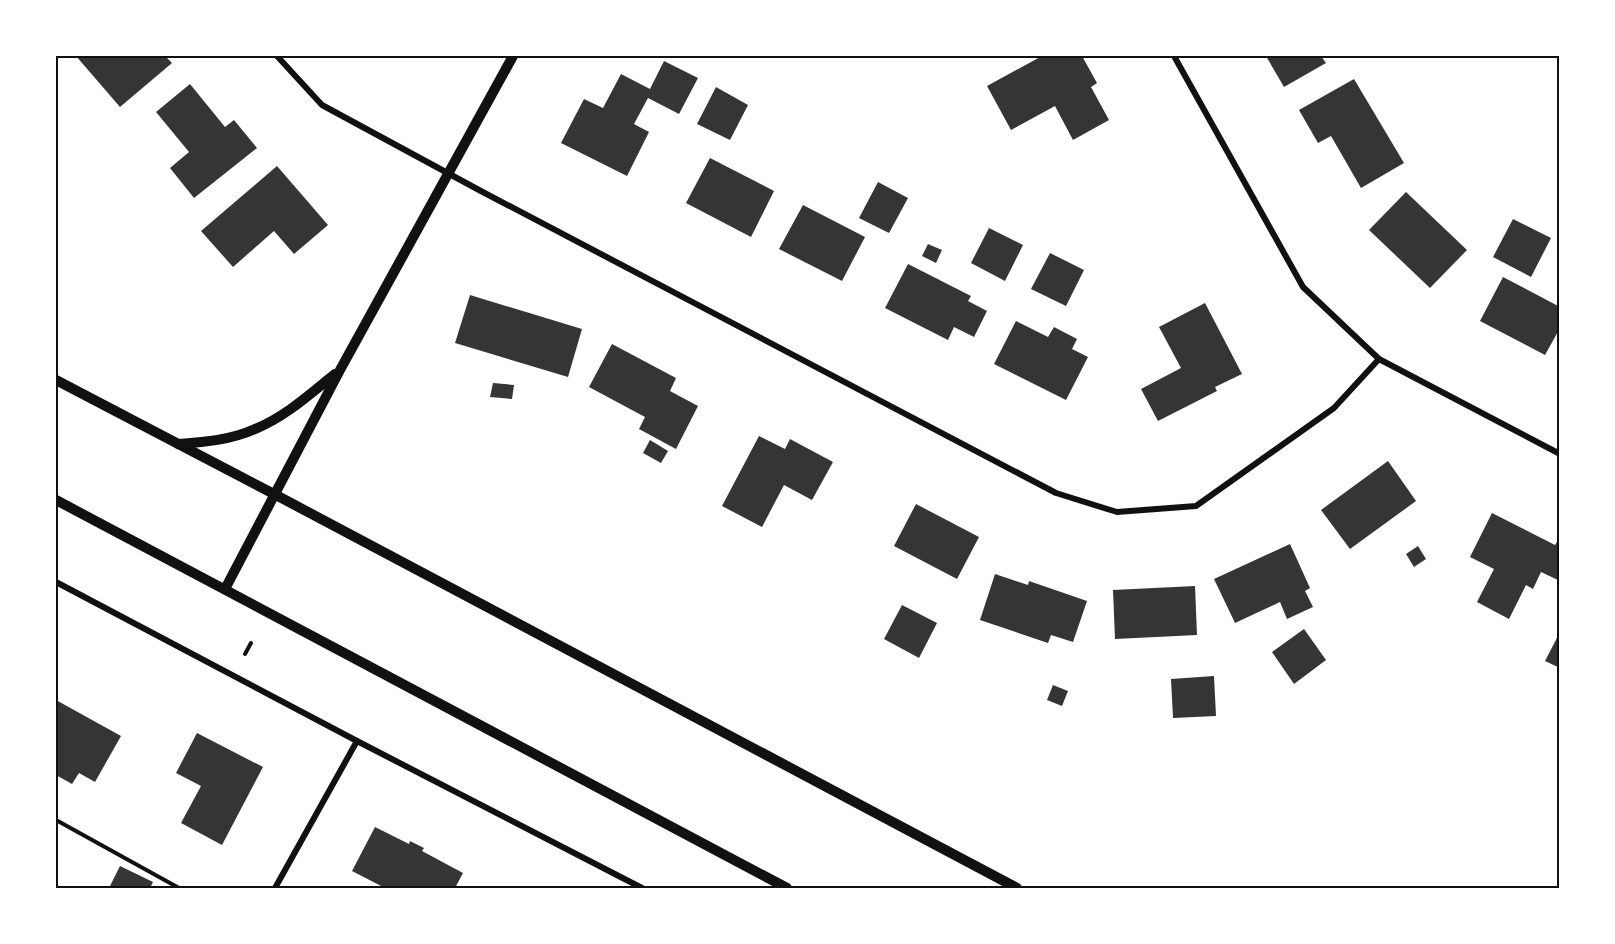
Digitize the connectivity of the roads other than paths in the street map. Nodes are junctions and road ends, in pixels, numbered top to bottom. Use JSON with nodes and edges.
{"nodes":[{"id":1,"x":276,"y":56,"type":"edge"},
{"id":2,"x":513,"y":56,"type":"edge"},
{"id":3,"x":1174,"y":56,"type":"edge"},
{"id":4,"x":449,"y":174,"type":"junction"},
{"id":5,"x":1379,"y":359,"type":"junction"},
{"id":6,"x":340,"y":370,"type":"junction"},
{"id":7,"x":56,"y":380,"type":"edge"},
{"id":8,"x":177,"y":444,"type":"junction"},
{"id":9,"x":1560,"y":454,"type":"edge"},
{"id":10,"x":274,"y":494,"type":"junction"},
{"id":11,"x":56,"y":500,"type":"edge"},
{"id":12,"x":56,"y":582,"type":"edge"},
{"id":13,"x":225,"y":589,"type":"junction"},
{"id":14,"x":357,"y":741,"type":"junction"},
{"id":15,"x":275,"y":888,"type":"edge"},
{"id":16,"x":642,"y":888,"type":"edge"},
{"id":17,"x":787,"y":888,"type":"edge"},
{"id":18,"x":1017,"y":888,"type":"edge"}],
"edges":[{"from":1,"to":4,"type":"street"},
{"from":2,"to":4,"type":"street"},
{"from":3,"to":5,"type":"street"},
{"from":4,"to":5,"type":"street"},
{"from":4,"to":6,"type":"street"},
{"from":5,"to":9,"type":"street"},
{"from":6,"to":8,"type":"street"},
{"from":6,"to":10,"type":"street"},
{"from":7,"to":8,"type":"street"},
{"from":8,"to":10,"type":"street"},
{"from":10,"to":13,"type":"street"},
{"from":10,"to":18,"type":"street"},
{"from":11,"to":13,"type":"street"},
{"from":12,"to":14,"type":"street"},
{"from":13,"to":17,"type":"street"},
{"from":14,"to":15,"type":"street"},
{"from":14,"to":16,"type":"street"}]}
